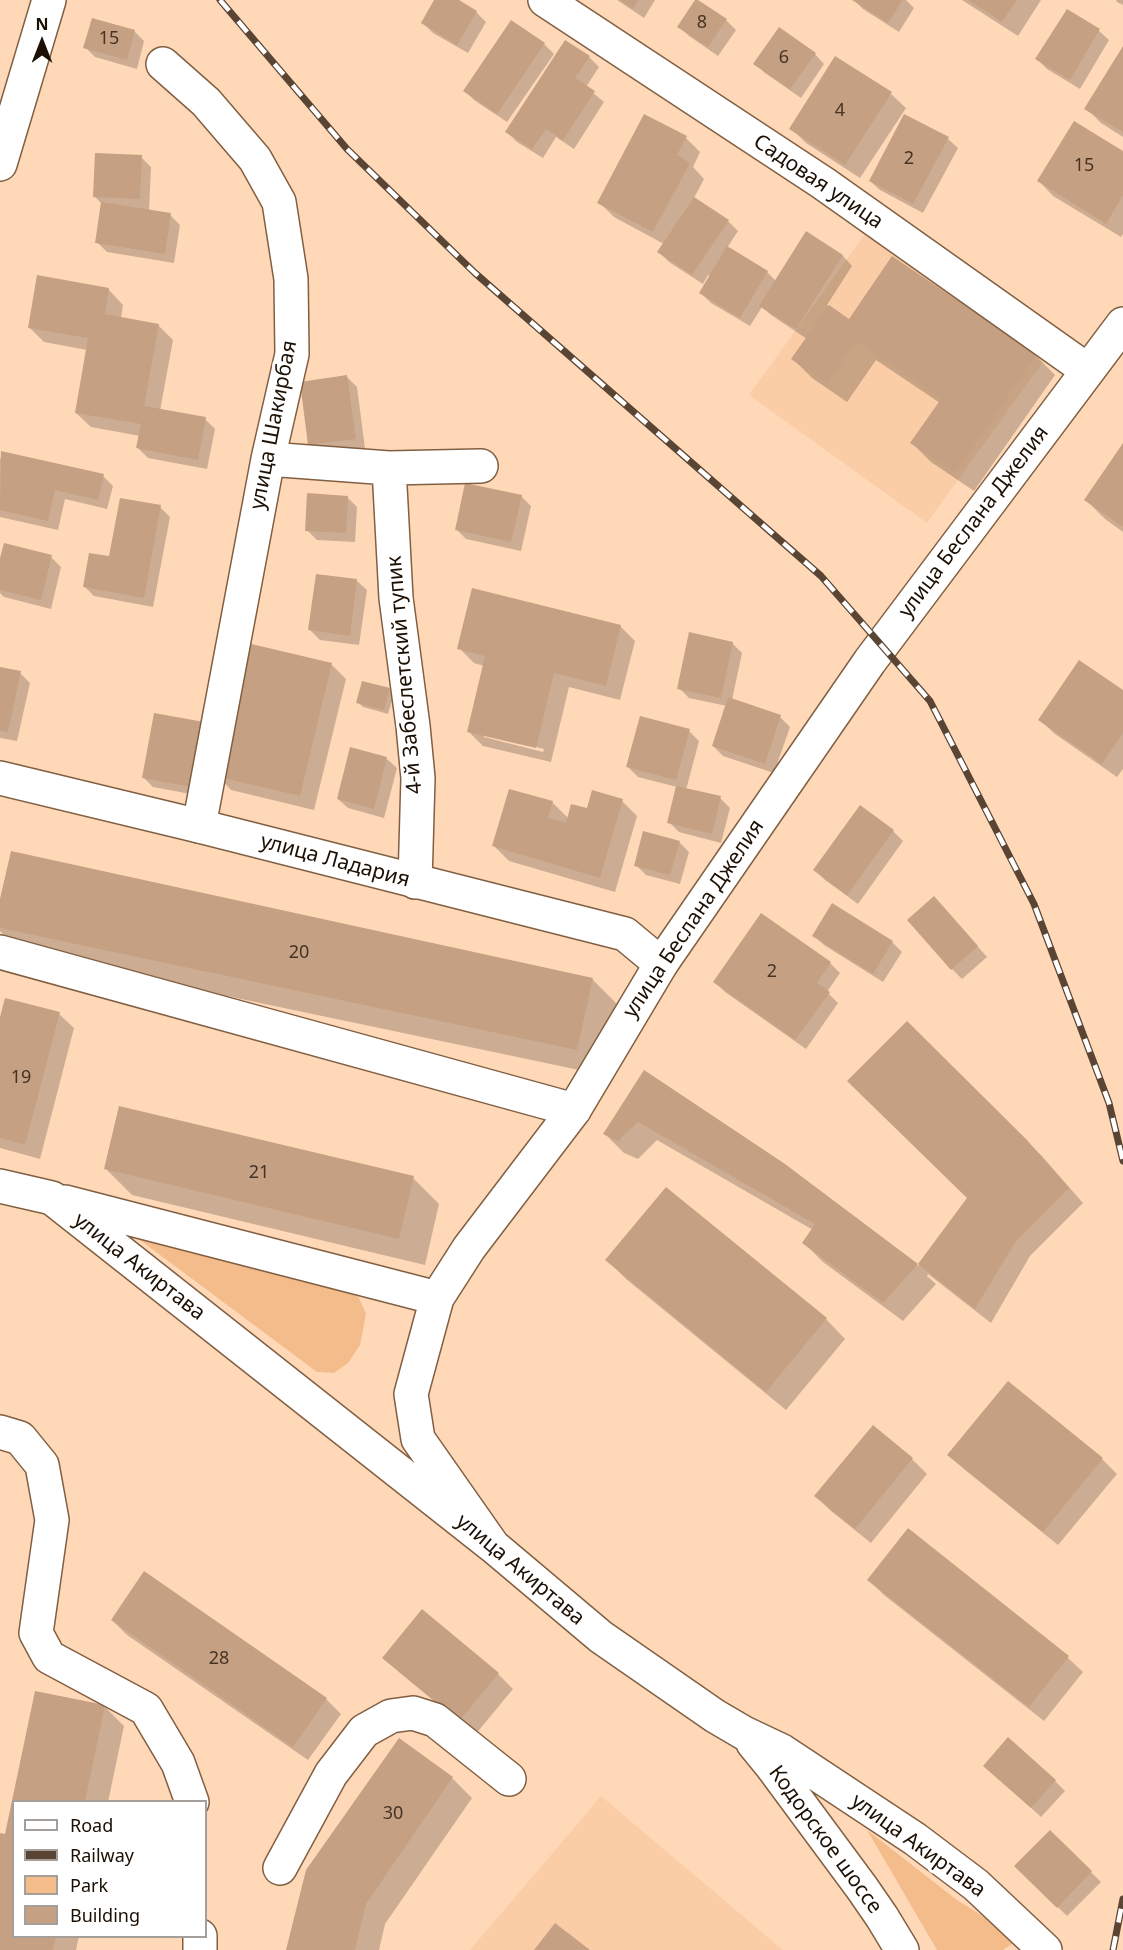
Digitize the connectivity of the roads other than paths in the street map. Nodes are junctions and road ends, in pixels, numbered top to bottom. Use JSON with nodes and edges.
{"nodes":[{"id":1,"x":49,"y":0,"type":"edge"},
{"id":2,"x":545,"y":0,"type":"edge"},
{"id":3,"x":163,"y":64,"type":"dead end"},
{"id":4,"x":0,"y":164,"type":"edge"},
{"id":5,"x":1123,"y":324,"type":"edge"},
{"id":6,"x":1087,"y":370,"type":"junction"},
{"id":7,"x":268,"y":459,"type":"junction"},
{"id":8,"x":481,"y":466,"type":"dead end"},
{"id":9,"x":388,"y":468,"type":"junction"},
{"id":10,"x":0,"y":778,"type":"edge"},
{"id":11,"x":199,"y":826,"type":"junction"},
{"id":12,"x":415,"y":882,"type":"junction"},
{"id":13,"x":0,"y":951,"type":"edge"},
{"id":14,"x":661,"y":964,"type":"junction"},
{"id":15,"x":574,"y":1110,"type":"junction"},
{"id":16,"x":0,"y":1186,"type":"edge"},
{"id":17,"x":52,"y":1198,"type":"junction"},
{"id":18,"x":437,"y":1298,"type":"junction"},
{"id":19,"x":0,"y":1432,"type":"edge"},
{"id":20,"x":493,"y":1546,"type":"junction"},
{"id":21,"x":744,"y":1733,"type":"junction"},
{"id":22,"x":509,"y":1779,"type":"dead end"},
{"id":23,"x":191,"y":1800,"type":"edge"},
{"id":24,"x":280,"y":1868,"type":"dead end"},
{"id":25,"x":862,"y":1888,"type":"junction"},
{"id":26,"x":902,"y":1950,"type":"edge"},
{"id":27,"x":926,"y":1950,"type":"edge"},
{"id":28,"x":1045,"y":1950,"type":"edge"}],
"edges":[{"from":1,"to":4,"type":"main road"},
{"from":2,"to":6,"type":"main road","name":"Садовая улица"},
{"from":3,"to":7,"type":"main road","name":"улица Шакирбая"},
{"from":5,"to":6,"type":"main road","name":"улица Беслана Джелия"},
{"from":6,"to":14,"type":"main road","name":"улица Беслана Джелия"},
{"from":7,"to":9,"type":"main road"},
{"from":7,"to":11,"type":"main road","name":"улица Шакирбая"},
{"from":8,"to":9,"type":"main road"},
{"from":9,"to":12,"type":"main road","name":"4-й Забеслетский тупик"},
{"from":10,"to":11,"type":"main road","name":"улица Ладария"},
{"from":11,"to":12,"type":"main road","name":"улица Ладария"},
{"from":12,"to":14,"type":"main road","name":"улица Ладария"},
{"from":13,"to":15,"type":"main road"},
{"from":14,"to":15,"type":"main road","name":"улица Беслана Джелия"},
{"from":15,"to":18,"type":"main road","name":"улица Беслана Джелия"},
{"from":16,"to":17,"type":"main road","name":"улица Акиртава"},
{"from":17,"to":18,"type":"main road"},
{"from":17,"to":20,"type":"main road","name":"улица Акиртава"},
{"from":18,"to":20,"type":"main road","name":"улица Беслана Джелия"},
{"from":19,"to":23,"type":"main road"},
{"from":20,"to":21,"type":"main road","name":"улица Акиртава"},
{"from":21,"to":25,"type":"main road","name":"Кодорское шоссе"},
{"from":21,"to":28,"type":"main road","name":"улица Акиртава"},
{"from":22,"to":24,"type":"main road"},
{"from":25,"to":26,"type":"main road","name":"Кодорское шоссе"},
{"from":25,"to":27,"type":"main road"}]}
